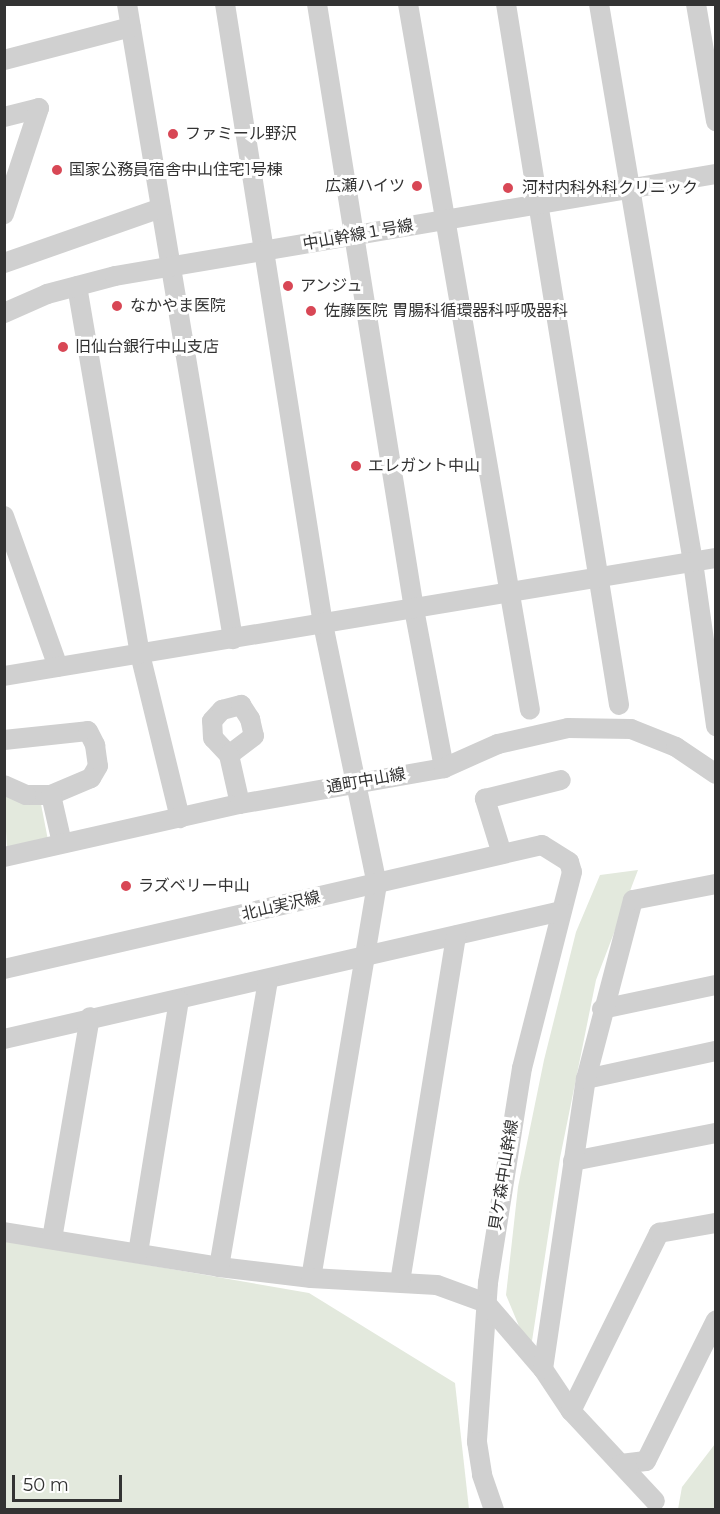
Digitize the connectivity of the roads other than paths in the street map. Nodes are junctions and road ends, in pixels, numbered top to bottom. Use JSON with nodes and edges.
{"nodes":[{"id":1,"x":127,"y":4,"type":"edge"},
{"id":2,"x":225,"y":4,"type":"edge"},
{"id":3,"x":317,"y":4,"type":"edge"},
{"id":4,"x":408,"y":4,"type":"edge"},
{"id":5,"x":506,"y":4,"type":"edge"},
{"id":6,"x":598,"y":4,"type":"edge"},
{"id":7,"x":696,"y":4,"type":"edge"},
{"id":8,"x":131,"y":27,"type":"junction"},
{"id":9,"x":4,"y":60,"type":"edge"},
{"id":10,"x":4,"y":117,"type":"edge"},
{"id":11,"x":716,"y":121,"type":"edge"},
{"id":12,"x":716,"y":174,"type":"edge"},
{"id":13,"x":632,"y":188,"type":"junction"},
{"id":14,"x":538,"y":205,"type":"junction"},
{"id":15,"x":161,"y":208,"type":"junction"},
{"id":16,"x":4,"y":214,"type":"edge"},
{"id":17,"x":443,"y":220,"type":"junction"},
{"id":18,"x":355,"y":236,"type":"junction"},
{"id":19,"x":265,"y":251,"type":"junction"},
{"id":20,"x":4,"y":264,"type":"edge"},
{"id":21,"x":171,"y":267,"type":"junction"},
{"id":22,"x":77,"y":286,"type":"junction"},
{"id":23,"x":4,"y":313,"type":"edge"},
{"id":24,"x":4,"y":516,"type":"edge"},
{"id":25,"x":716,"y":558,"type":"edge"},
{"id":26,"x":693,"y":562,"type":"junction"},
{"id":27,"x":599,"y":578,"type":"junction"},
{"id":28,"x":508,"y":593,"type":"junction"},
{"id":29,"x":414,"y":609,"type":"junction"},
{"id":30,"x":322,"y":624,"type":"junction"},
{"id":31,"x":233,"y":639,"type":"junction"},
{"id":32,"x":140,"y":654,"type":"junction"},
{"id":33,"x":58,"y":667,"type":"junction"},
{"id":34,"x":4,"y":676,"type":"edge"},
{"id":35,"x":619,"y":705,"type":"dead end"},
{"id":36,"x":530,"y":710,"type":"dead end"},
{"id":37,"x":716,"y":726,"type":"edge"},
{"id":38,"x":4,"y":740,"type":"edge"},
{"id":39,"x":229,"y":755,"type":"dead end"},
{"id":40,"x":444,"y":768,"type":"junction"},
{"id":41,"x":716,"y":774,"type":"edge"},
{"id":42,"x":561,"y":780,"type":"dead end"},
{"id":43,"x":355,"y":782,"type":"junction"},
{"id":44,"x":4,"y":784,"type":"edge"},
{"id":45,"x":51,"y":795,"type":"junction"},
{"id":46,"x":240,"y":804,"type":"junction"},
{"id":47,"x":180,"y":818,"type":"junction"},
{"id":48,"x":62,"y":843,"type":"junction"},
{"id":49,"x":555,"y":852,"type":"joint"},
{"id":50,"x":502,"y":854,"type":"junction"},
{"id":51,"x":4,"y":857,"type":"edge"},
{"id":52,"x":377,"y":884,"type":"junction"},
{"id":53,"x":716,"y":884,"type":"edge"},
{"id":54,"x":561,"y":911,"type":"junction"},
{"id":55,"x":456,"y":936,"type":"junction"},
{"id":56,"x":363,"y":957,"type":"junction"},
{"id":57,"x":4,"y":969,"type":"edge"},
{"id":58,"x":268,"y":979,"type":"junction"},
{"id":59,"x":716,"y":985,"type":"edge"},
{"id":60,"x":179,"y":1000,"type":"junction"},
{"id":61,"x":602,"y":1009,"type":"junction"},
{"id":62,"x":90,"y":1017,"type":"junction"},
{"id":63,"x":4,"y":1038,"type":"edge"},
{"id":64,"x":716,"y":1051,"type":"edge"},
{"id":65,"x":586,"y":1079,"type":"junction"},
{"id":66,"x":716,"y":1133,"type":"edge"},
{"id":67,"x":573,"y":1161,"type":"junction"},
{"id":68,"x":716,"y":1223,"type":"edge"},
{"id":69,"x":4,"y":1232,"type":"edge"},
{"id":70,"x":52,"y":1239,"type":"junction"},
{"id":71,"x":138,"y":1253,"type":"junction"},
{"id":72,"x":219,"y":1267,"type":"junction"},
{"id":73,"x":311,"y":1278,"type":"junction"},
{"id":74,"x":400,"y":1282,"type":"junction"},
{"id":75,"x":486,"y":1303,"type":"junction"},
{"id":76,"x":716,"y":1320,"type":"edge"},
{"id":77,"x":543,"y":1369,"type":"junction"},
{"id":78,"x":571,"y":1411,"type":"junction"},
{"id":79,"x":621,"y":1464,"type":"junction"},
{"id":80,"x":655,"y":1501,"type":"dead end"},
{"id":81,"x":494,"y":1509,"type":"edge"}],
"edges":[{"from":1,"to":8,"type":"street"},
{"from":2,"to":19,"type":"street"},
{"from":3,"to":18,"type":"street"},
{"from":4,"to":17,"type":"street"},
{"from":5,"to":14,"type":"street"},
{"from":6,"to":13,"type":"street"},
{"from":7,"to":11,"type":"street"},
{"from":8,"to":9,"type":"street"},
{"from":8,"to":15,"type":"street"},
{"from":10,"to":16,"type":"street"},
{"from":12,"to":13,"type":"street","name":"中山幹線１号線"},
{"from":13,"to":14,"type":"street","name":"中山幹線１号線"},
{"from":13,"to":26,"type":"street"},
{"from":14,"to":17,"type":"street","name":"中山幹線１号線"},
{"from":14,"to":27,"type":"street"},
{"from":15,"to":20,"type":"street"},
{"from":15,"to":21,"type":"street"},
{"from":17,"to":18,"type":"street","name":"中山幹線１号線"},
{"from":17,"to":28,"type":"street"},
{"from":18,"to":19,"type":"street","name":"中山幹線１号線"},
{"from":18,"to":29,"type":"street"},
{"from":19,"to":21,"type":"street","name":"中山幹線１号線"},
{"from":19,"to":30,"type":"street"},
{"from":21,"to":22,"type":"street","name":"中山幹線１号線"},
{"from":21,"to":31,"type":"street"},
{"from":22,"to":23,"type":"street","name":"中山幹線１号線"},
{"from":22,"to":32,"type":"street"},
{"from":24,"to":33,"type":"street"},
{"from":25,"to":26,"type":"street"},
{"from":26,"to":27,"type":"street"},
{"from":26,"to":37,"type":"street"},
{"from":27,"to":28,"type":"street"},
{"from":27,"to":35,"type":"street"},
{"from":28,"to":29,"type":"street"},
{"from":28,"to":36,"type":"street"},
{"from":29,"to":30,"type":"street"},
{"from":29,"to":40,"type":"street"},
{"from":30,"to":31,"type":"street"},
{"from":30,"to":43,"type":"street"},
{"from":31,"to":32,"type":"street"},
{"from":32,"to":33,"type":"street"},
{"from":32,"to":47,"type":"street"},
{"from":33,"to":34,"type":"street"},
{"from":38,"to":45,"type":"street"},
{"from":39,"to":46,"type":"street"},
{"from":40,"to":41,"type":"street","name":"通町中山線"},
{"from":40,"to":43,"type":"street","name":"通町中山線"},
{"from":42,"to":50,"type":"street"},
{"from":43,"to":46,"type":"street","name":"通町中山線"},
{"from":43,"to":52,"type":"street"},
{"from":44,"to":45,"type":"street"},
{"from":45,"to":48,"type":"street"},
{"from":46,"to":47,"type":"street","name":"通町中山線"},
{"from":47,"to":48,"type":"street","name":"通町中山線"},
{"from":48,"to":51,"type":"street","name":"通町中山線"},
{"from":49,"to":50,"type":"street","name":"北山実沢線"},
{"from":49,"to":54,"type":"street","name":"貝ケ森中山幹線"},
{"from":50,"to":52,"type":"street","name":"北山実沢線"},
{"from":52,"to":56,"type":"street"},
{"from":52,"to":57,"type":"street","name":"北山実沢線"},
{"from":53,"to":61,"type":"street"},
{"from":54,"to":55,"type":"street"},
{"from":54,"to":75,"type":"street","name":"貝ケ森中山幹線"},
{"from":55,"to":56,"type":"street"},
{"from":55,"to":74,"type":"street"},
{"from":56,"to":58,"type":"street"},
{"from":56,"to":73,"type":"street"},
{"from":58,"to":60,"type":"street"},
{"from":58,"to":72,"type":"street"},
{"from":59,"to":61,"type":"street"},
{"from":60,"to":62,"type":"street"},
{"from":60,"to":71,"type":"street"},
{"from":61,"to":65,"type":"street"},
{"from":62,"to":63,"type":"street"},
{"from":62,"to":70,"type":"street"},
{"from":64,"to":65,"type":"street"},
{"from":65,"to":67,"type":"street"},
{"from":66,"to":67,"type":"street"},
{"from":67,"to":77,"type":"street"},
{"from":68,"to":78,"type":"street"},
{"from":69,"to":70,"type":"street"},
{"from":70,"to":71,"type":"street"},
{"from":71,"to":72,"type":"street"},
{"from":72,"to":73,"type":"street"},
{"from":73,"to":74,"type":"street"},
{"from":74,"to":75,"type":"street"},
{"from":75,"to":77,"type":"street"},
{"from":75,"to":81,"type":"street","name":"貝ケ森中山幹線"},
{"from":76,"to":79,"type":"street"},
{"from":77,"to":78,"type":"street"},
{"from":78,"to":79,"type":"street"},
{"from":79,"to":80,"type":"street"}]}
